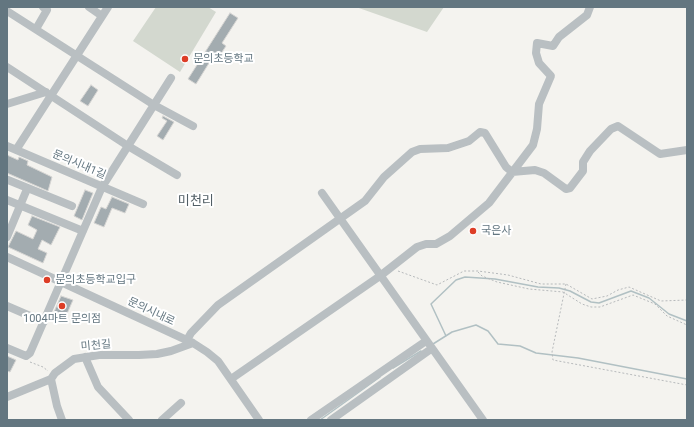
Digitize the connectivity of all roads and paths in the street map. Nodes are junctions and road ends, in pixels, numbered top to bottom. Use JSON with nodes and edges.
{"nodes":[{"id":1,"x":43,"y":7,"type":"edge"},
{"id":2,"x":89,"y":7,"type":"edge"},
{"id":3,"x":108,"y":7,"type":"edge"},
{"id":4,"x":590,"y":7,"type":"edge"},
{"id":5,"x":7,"y":11,"type":"edge"},
{"id":6,"x":102,"y":16,"type":"junction"},
{"id":7,"x":36,"y":29,"type":"junction"},
{"id":8,"x":76,"y":56,"type":"junction"},
{"id":9,"x":7,"y":66,"type":"edge"},
{"id":10,"x":171,"y":78,"type":"dead end"},
{"id":11,"x":48,"y":94,"type":"junction"},
{"id":12,"x":7,"y":104,"type":"edge"},
{"id":13,"x":154,"y":104,"type":"junction"},
{"id":14,"x":193,"y":126,"type":"dead end"},
{"id":15,"x":7,"y":146,"type":"edge"},
{"id":16,"x":128,"y":146,"type":"junction"},
{"id":17,"x":16,"y":150,"type":"junction"},
{"id":18,"x":687,"y":150,"type":"edge"},
{"id":19,"x":512,"y":172,"type":"junction"},
{"id":20,"x":177,"y":175,"type":"dead end"},
{"id":21,"x":8,"y":180,"type":"edge"},
{"id":22,"x":102,"y":187,"type":"junction"},
{"id":23,"x":27,"y":189,"type":"junction"},
{"id":24,"x":322,"y":193,"type":"dead end"},
{"id":25,"x":7,"y":200,"type":"edge"},
{"id":26,"x":143,"y":204,"type":"dead end"},
{"id":27,"x":20,"y":206,"type":"junction"},
{"id":28,"x":72,"y":206,"type":"dead end"},
{"id":29,"x":340,"y":218,"type":"junction"},
{"id":30,"x":83,"y":231,"type":"junction"},
{"id":31,"x":7,"y":237,"type":"edge"},
{"id":32,"x":7,"y":257,"type":"edge"},
{"id":33,"x":390,"y":268,"type":"junction"},
{"id":34,"x":478,"y":271,"type":"junction"},
{"id":35,"x":380,"y":276,"type":"junction"},
{"id":36,"x":62,"y":281,"type":"junction"},
{"id":37,"x":565,"y":285,"type":"junction"},
{"id":38,"x":563,"y":292,"type":"junction"},
{"id":39,"x":687,"y":300,"type":"edge"},
{"id":40,"x":7,"y":306,"type":"edge"},
{"id":41,"x":44,"y":322,"type":"junction"},
{"id":42,"x":687,"y":325,"type":"edge"},
{"id":43,"x":190,"y":342,"type":"junction"},
{"id":44,"x":428,"y":345,"type":"junction"},
{"id":45,"x":7,"y":348,"type":"edge"},
{"id":46,"x":84,"y":357,"type":"junction"},
{"id":47,"x":28,"y":362,"type":"dead end"},
{"id":48,"x":50,"y":375,"type":"junction"},
{"id":49,"x":231,"y":379,"type":"junction"},
{"id":50,"x":687,"y":385,"type":"edge"},
{"id":51,"x":7,"y":397,"type":"edge"},
{"id":52,"x":181,"y":403,"type":"dead end"},
{"id":53,"x":62,"y":420,"type":"edge"},
{"id":54,"x":129,"y":420,"type":"edge"},
{"id":55,"x":162,"y":420,"type":"edge"},
{"id":56,"x":259,"y":420,"type":"edge"},
{"id":57,"x":312,"y":420,"type":"edge"},
{"id":58,"x":331,"y":420,"type":"edge"},
{"id":59,"x":483,"y":420,"type":"edge"}],
"edges":[{"from":1,"to":7,"type":"street"},
{"from":2,"to":6,"type":"street"},
{"from":3,"to":6,"type":"street"},
{"from":4,"to":19,"type":"street"},
{"from":5,"to":7,"type":"street"},
{"from":6,"to":8,"type":"street"},
{"from":7,"to":8,"type":"street"},
{"from":8,"to":11,"type":"street"},
{"from":8,"to":13,"type":"street"},
{"from":9,"to":11,"type":"street"},
{"from":10,"to":13,"type":"street"},
{"from":11,"to":12,"type":"street"},
{"from":11,"to":16,"type":"street"},
{"from":11,"to":17,"type":"street"},
{"from":13,"to":14,"type":"street"},
{"from":13,"to":16,"type":"street"},
{"from":15,"to":17,"type":"street","name":"문의시내1길"},
{"from":16,"to":20,"type":"street"},
{"from":16,"to":22,"type":"street"},
{"from":17,"to":22,"type":"street","name":"문의시내1길"},
{"from":18,"to":19,"type":"street"},
{"from":19,"to":29,"type":"street"},
{"from":19,"to":33,"type":"street"},
{"from":21,"to":23,"type":"street"},
{"from":22,"to":26,"type":"street","name":"문의시내1길"},
{"from":22,"to":30,"type":"street"},
{"from":23,"to":27,"type":"street"},
{"from":23,"to":28,"type":"street"},
{"from":24,"to":29,"type":"street"},
{"from":25,"to":27,"type":"street"},
{"from":27,"to":30,"type":"street"},
{"from":27,"to":31,"type":"street"},
{"from":29,"to":35,"type":"street"},
{"from":29,"to":43,"type":"street"},
{"from":30,"to":36,"type":"street"},
{"from":32,"to":36,"type":"street","name":"문의시내로"},
{"from":33,"to":34,"type":"path"},
{"from":33,"to":35,"type":"street"},
{"from":34,"to":37,"type":"path"},
{"from":34,"to":38,"type":"path"},
{"from":35,"to":44,"type":"street"},
{"from":35,"to":49,"type":"street"},
{"from":36,"to":41,"type":"street"},
{"from":36,"to":43,"type":"street","name":"문의시내로"},
{"from":37,"to":38,"type":"path"},
{"from":37,"to":39,"type":"path"},
{"from":38,"to":42,"type":"path"},
{"from":38,"to":50,"type":"path"},
{"from":40,"to":41,"type":"street"},
{"from":41,"to":45,"type":"street"},
{"from":43,"to":46,"type":"street","name":"미천길"},
{"from":43,"to":49,"type":"street","name":"문의시내로"},
{"from":44,"to":57,"type":"street"},
{"from":44,"to":58,"type":"street"},
{"from":44,"to":59,"type":"street"},
{"from":46,"to":48,"type":"street","name":"미천길"},
{"from":46,"to":54,"type":"street"},
{"from":47,"to":48,"type":"path"},
{"from":48,"to":51,"type":"street"},
{"from":48,"to":53,"type":"street"},
{"from":49,"to":56,"type":"street","name":"문의시내로"},
{"from":52,"to":55,"type":"street"}]}
